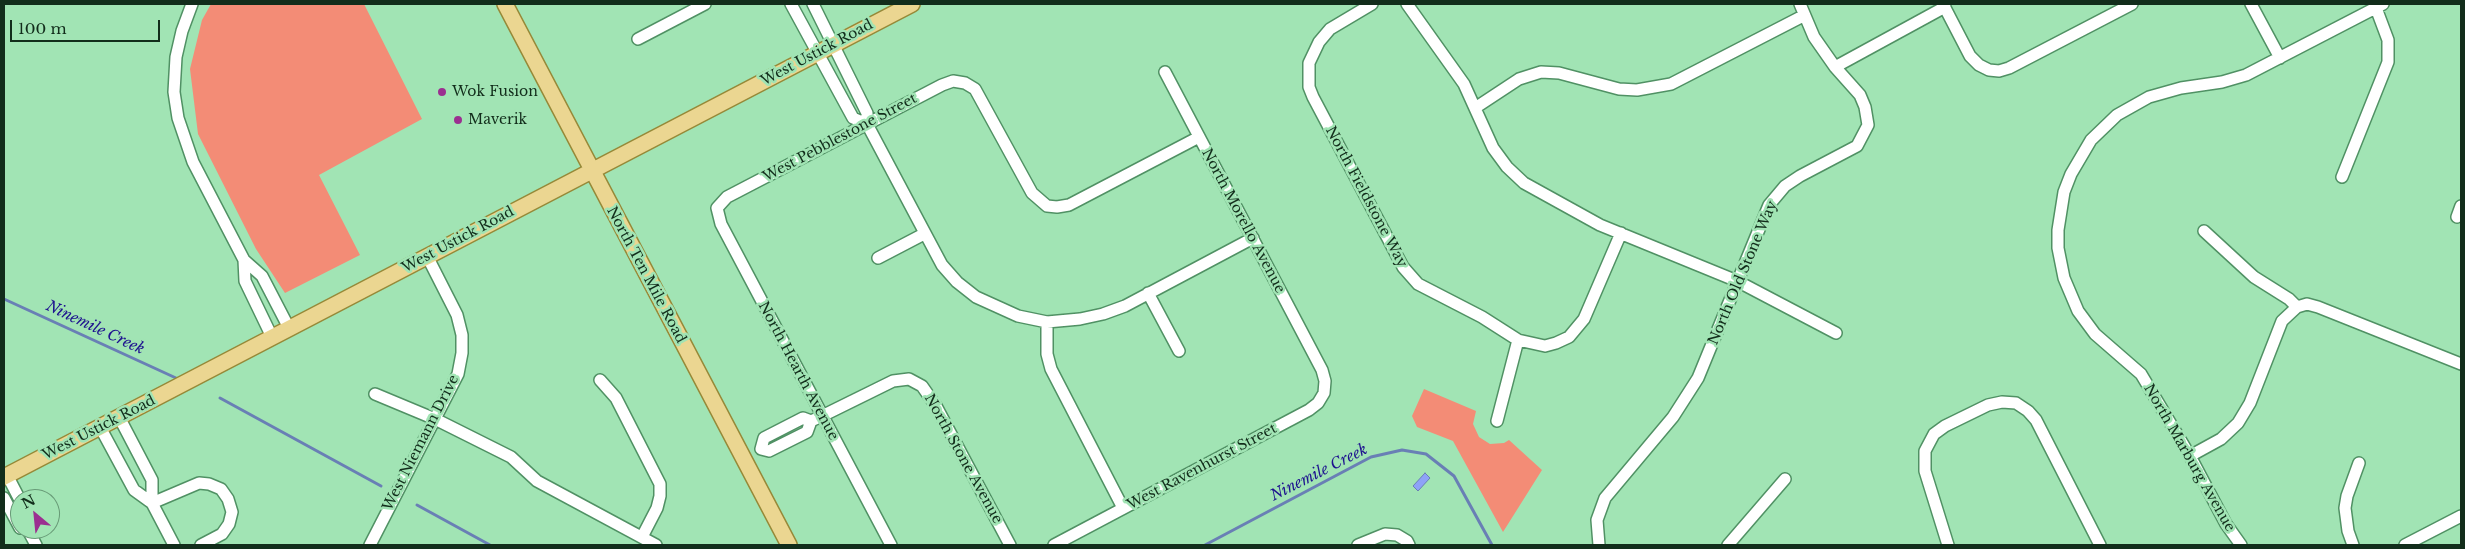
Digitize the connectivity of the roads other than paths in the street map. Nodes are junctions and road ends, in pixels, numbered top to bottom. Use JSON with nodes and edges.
{"nodes":[{"id":1,"x":192,"y":4,"type":"edge"},
{"id":2,"x":505,"y":4,"type":"edge"},
{"id":3,"x":704,"y":4,"type":"edge"},
{"id":4,"x":790,"y":4,"type":"edge"},
{"id":5,"x":813,"y":4,"type":"edge"},
{"id":6,"x":912,"y":4,"type":"edge"},
{"id":7,"x":1372,"y":4,"type":"edge"},
{"id":8,"x":1407,"y":4,"type":"edge"},
{"id":9,"x":1800,"y":4,"type":"edge"},
{"id":10,"x":2132,"y":4,"type":"edge"},
{"id":11,"x":2251,"y":4,"type":"edge"},
{"id":12,"x":1944,"y":6,"type":"edge"},
{"id":13,"x":2380,"y":6,"type":"edge"},
{"id":14,"x":1803,"y":16,"type":"junction"},
{"id":15,"x":638,"y":39,"type":"dead end"},
{"id":16,"x":833,"y":45,"type":"junction"},
{"id":17,"x":816,"y":53,"type":"junction"},
{"id":18,"x":2280,"y":58,"type":"junction"},
{"id":19,"x":1835,"y":67,"type":"junction"},
{"id":20,"x":1165,"y":72,"type":"dead end"},
{"id":21,"x":1475,"y":108,"type":"junction"},
{"id":22,"x":867,"y":124,"type":"junction"},
{"id":23,"x":1199,"y":137,"type":"junction"},
{"id":24,"x":591,"y":170,"type":"junction"},
{"id":25,"x":2342,"y":177,"type":"dead end"},
{"id":26,"x":727,"y":197,"type":"joint"},
{"id":27,"x":2461,"y":206,"type":"edge"},
{"id":28,"x":2457,"y":217,"type":"dead end"},
{"id":29,"x":2204,"y":231,"type":"dead end"},
{"id":30,"x":1621,"y":233,"type":"junction"},
{"id":31,"x":924,"y":234,"type":"junction"},
{"id":32,"x":1253,"y":238,"type":"junction"},
{"id":33,"x":427,"y":256,"type":"junction"},
{"id":34,"x":878,"y":258,"type":"dead end"},
{"id":35,"x":244,"y":260,"type":"junction"},
{"id":36,"x":1737,"y":281,"type":"junction"},
{"id":37,"x":1148,"y":293,"type":"junction"},
{"id":38,"x":2296,"y":307,"type":"junction"},
{"id":39,"x":1047,"y":322,"type":"junction"},
{"id":40,"x":289,"y":328,"type":"junction"},
{"id":41,"x":1836,"y":333,"type":"dead end"},
{"id":42,"x":272,"y":336,"type":"junction"},
{"id":43,"x":1518,"y":340,"type":"junction"},
{"id":44,"x":1179,"y":351,"type":"dead end"},
{"id":45,"x":2461,"y":364,"type":"edge"},
{"id":46,"x":1322,"y":370,"type":"joint"},
{"id":47,"x":600,"y":380,"type":"dead end"},
{"id":48,"x":375,"y":394,"type":"dead end"},
{"id":49,"x":822,"y":416,"type":"junction"},
{"id":50,"x":119,"y":417,"type":"junction"},
{"id":51,"x":435,"y":419,"type":"junction"},
{"id":52,"x":1497,"y":421,"type":"dead end"},
{"id":53,"x":100,"y":427,"type":"junction"},
{"id":54,"x":2190,"y":456,"type":"junction"},
{"id":55,"x":744,"y":459,"type":"junction"},
{"id":56,"x":2359,"y":463,"type":"dead end"},
{"id":57,"x":5,"y":476,"type":"edge"},
{"id":58,"x":1785,"y":479,"type":"dead end"},
{"id":59,"x":13,"y":489,"type":"edge"},
{"id":60,"x":152,"y":503,"type":"junction"},
{"id":61,"x":1123,"y":508,"type":"junction"},
{"id":62,"x":2461,"y":516,"type":"edge"},
{"id":63,"x":642,"y":537,"type":"junction"},
{"id":64,"x":174,"y":545,"type":"edge"},
{"id":65,"x":201,"y":545,"type":"edge"},
{"id":66,"x":370,"y":545,"type":"edge"},
{"id":67,"x":656,"y":545,"type":"edge"},
{"id":68,"x":789,"y":545,"type":"edge"},
{"id":69,"x":890,"y":545,"type":"edge"},
{"id":70,"x":1010,"y":545,"type":"edge"},
{"id":71,"x":1054,"y":545,"type":"edge"},
{"id":72,"x":1358,"y":545,"type":"edge"},
{"id":73,"x":1410,"y":545,"type":"edge"},
{"id":74,"x":1599,"y":545,"type":"edge"},
{"id":75,"x":1728,"y":545,"type":"edge"},
{"id":76,"x":1948,"y":545,"type":"edge"},
{"id":77,"x":2100,"y":545,"type":"edge"},
{"id":78,"x":2241,"y":545,"type":"edge"},
{"id":79,"x":2353,"y":545,"type":"edge"},
{"id":80,"x":2405,"y":545,"type":"edge"}],
"edges":[{"from":1,"to":35,"type":"street"},
{"from":2,"to":24,"type":"main road","name":"North Ten Mile Road"},
{"from":3,"to":15,"type":"street"},
{"from":4,"to":17,"type":"street"},
{"from":5,"to":16,"type":"street"},
{"from":6,"to":16,"type":"main road","name":"West Ustick Road"},
{"from":7,"to":43,"type":"street","name":"North Fieldstone Way"},
{"from":8,"to":21,"type":"street"},
{"from":9,"to":14,"type":"street","name":"North Old Stone Way"},
{"from":10,"to":12,"type":"street"},
{"from":11,"to":18,"type":"street"},
{"from":12,"to":19,"type":"street"},
{"from":13,"to":18,"type":"street","name":"North Marburg Avenue"},
{"from":13,"to":25,"type":"street"},
{"from":14,"to":19,"type":"street","name":"North Old Stone Way"},
{"from":14,"to":21,"type":"street"},
{"from":16,"to":17,"type":"main road","name":"West Ustick Road"},
{"from":16,"to":22,"type":"street"},
{"from":17,"to":22,"type":"street"},
{"from":17,"to":24,"type":"main road","name":"West Ustick Road"},
{"from":18,"to":54,"type":"street","name":"North Marburg Avenue"},
{"from":19,"to":36,"type":"street","name":"North Old Stone Way"},
{"from":20,"to":23,"type":"street","name":"North Morello Avenue"},
{"from":21,"to":30,"type":"street"},
{"from":22,"to":23,"type":"street","name":"West Pebblestone Street"},
{"from":22,"to":26,"type":"street","name":"West Pebblestone Street"},
{"from":22,"to":31,"type":"street"},
{"from":23,"to":32,"type":"street","name":"North Morello Avenue"},
{"from":24,"to":33,"type":"main road","name":"West Ustick Road"},
{"from":24,"to":55,"type":"main road","name":"North Ten Mile Road"},
{"from":26,"to":49,"type":"street","name":"North Hearth Avenue"},
{"from":27,"to":28,"type":"street"},
{"from":29,"to":38,"type":"street"},
{"from":30,"to":36,"type":"street"},
{"from":30,"to":43,"type":"street","name":"North Fieldstone Way"},
{"from":31,"to":34,"type":"street"},
{"from":31,"to":39,"type":"street"},
{"from":32,"to":37,"type":"street"},
{"from":32,"to":46,"type":"street","name":"North Morello Avenue"},
{"from":33,"to":40,"type":"main road","name":"West Ustick Road"},
{"from":33,"to":51,"type":"street","name":"West Niemann Drive"},
{"from":35,"to":40,"type":"street"},
{"from":35,"to":42,"type":"street"},
{"from":36,"to":41,"type":"street"},
{"from":36,"to":74,"type":"street","name":"North Old Stone Way"},
{"from":37,"to":39,"type":"street"},
{"from":37,"to":44,"type":"street"},
{"from":38,"to":45,"type":"street"},
{"from":38,"to":54,"type":"street"},
{"from":39,"to":61,"type":"street"},
{"from":40,"to":42,"type":"main road","name":"West Ustick Road"},
{"from":42,"to":50,"type":"main road","name":"West Ustick Road"},
{"from":43,"to":52,"type":"street"},
{"from":46,"to":61,"type":"street","name":"West Ravenhurst Street"},
{"from":47,"to":63,"type":"street"},
{"from":48,"to":51,"type":"street"},
{"from":49,"to":55,"type":"street"},
{"from":49,"to":69,"type":"street","name":"North Hearth Avenue"},
{"from":49,"to":70,"type":"street","name":"North Stone Avenue"},
{"from":50,"to":53,"type":"main road","name":"West Ustick Road"},
{"from":50,"to":60,"type":"street"},
{"from":51,"to":63,"type":"street"},
{"from":51,"to":66,"type":"street","name":"West Niemann Drive"},
{"from":53,"to":57,"type":"main road","name":"West Ustick Road"},
{"from":53,"to":60,"type":"street"},
{"from":54,"to":78,"type":"street","name":"North Marburg Avenue"},
{"from":55,"to":68,"type":"main road","name":"North Ten Mile Road"},
{"from":56,"to":79,"type":"street"},
{"from":57,"to":59,"type":"street"},
{"from":58,"to":75,"type":"street"},
{"from":60,"to":64,"type":"street"},
{"from":60,"to":65,"type":"street"},
{"from":61,"to":71,"type":"street","name":"West Ravenhurst Street"},
{"from":62,"to":80,"type":"street"},
{"from":63,"to":67,"type":"street"},
{"from":72,"to":73,"type":"street"},
{"from":76,"to":77,"type":"street"}]}
